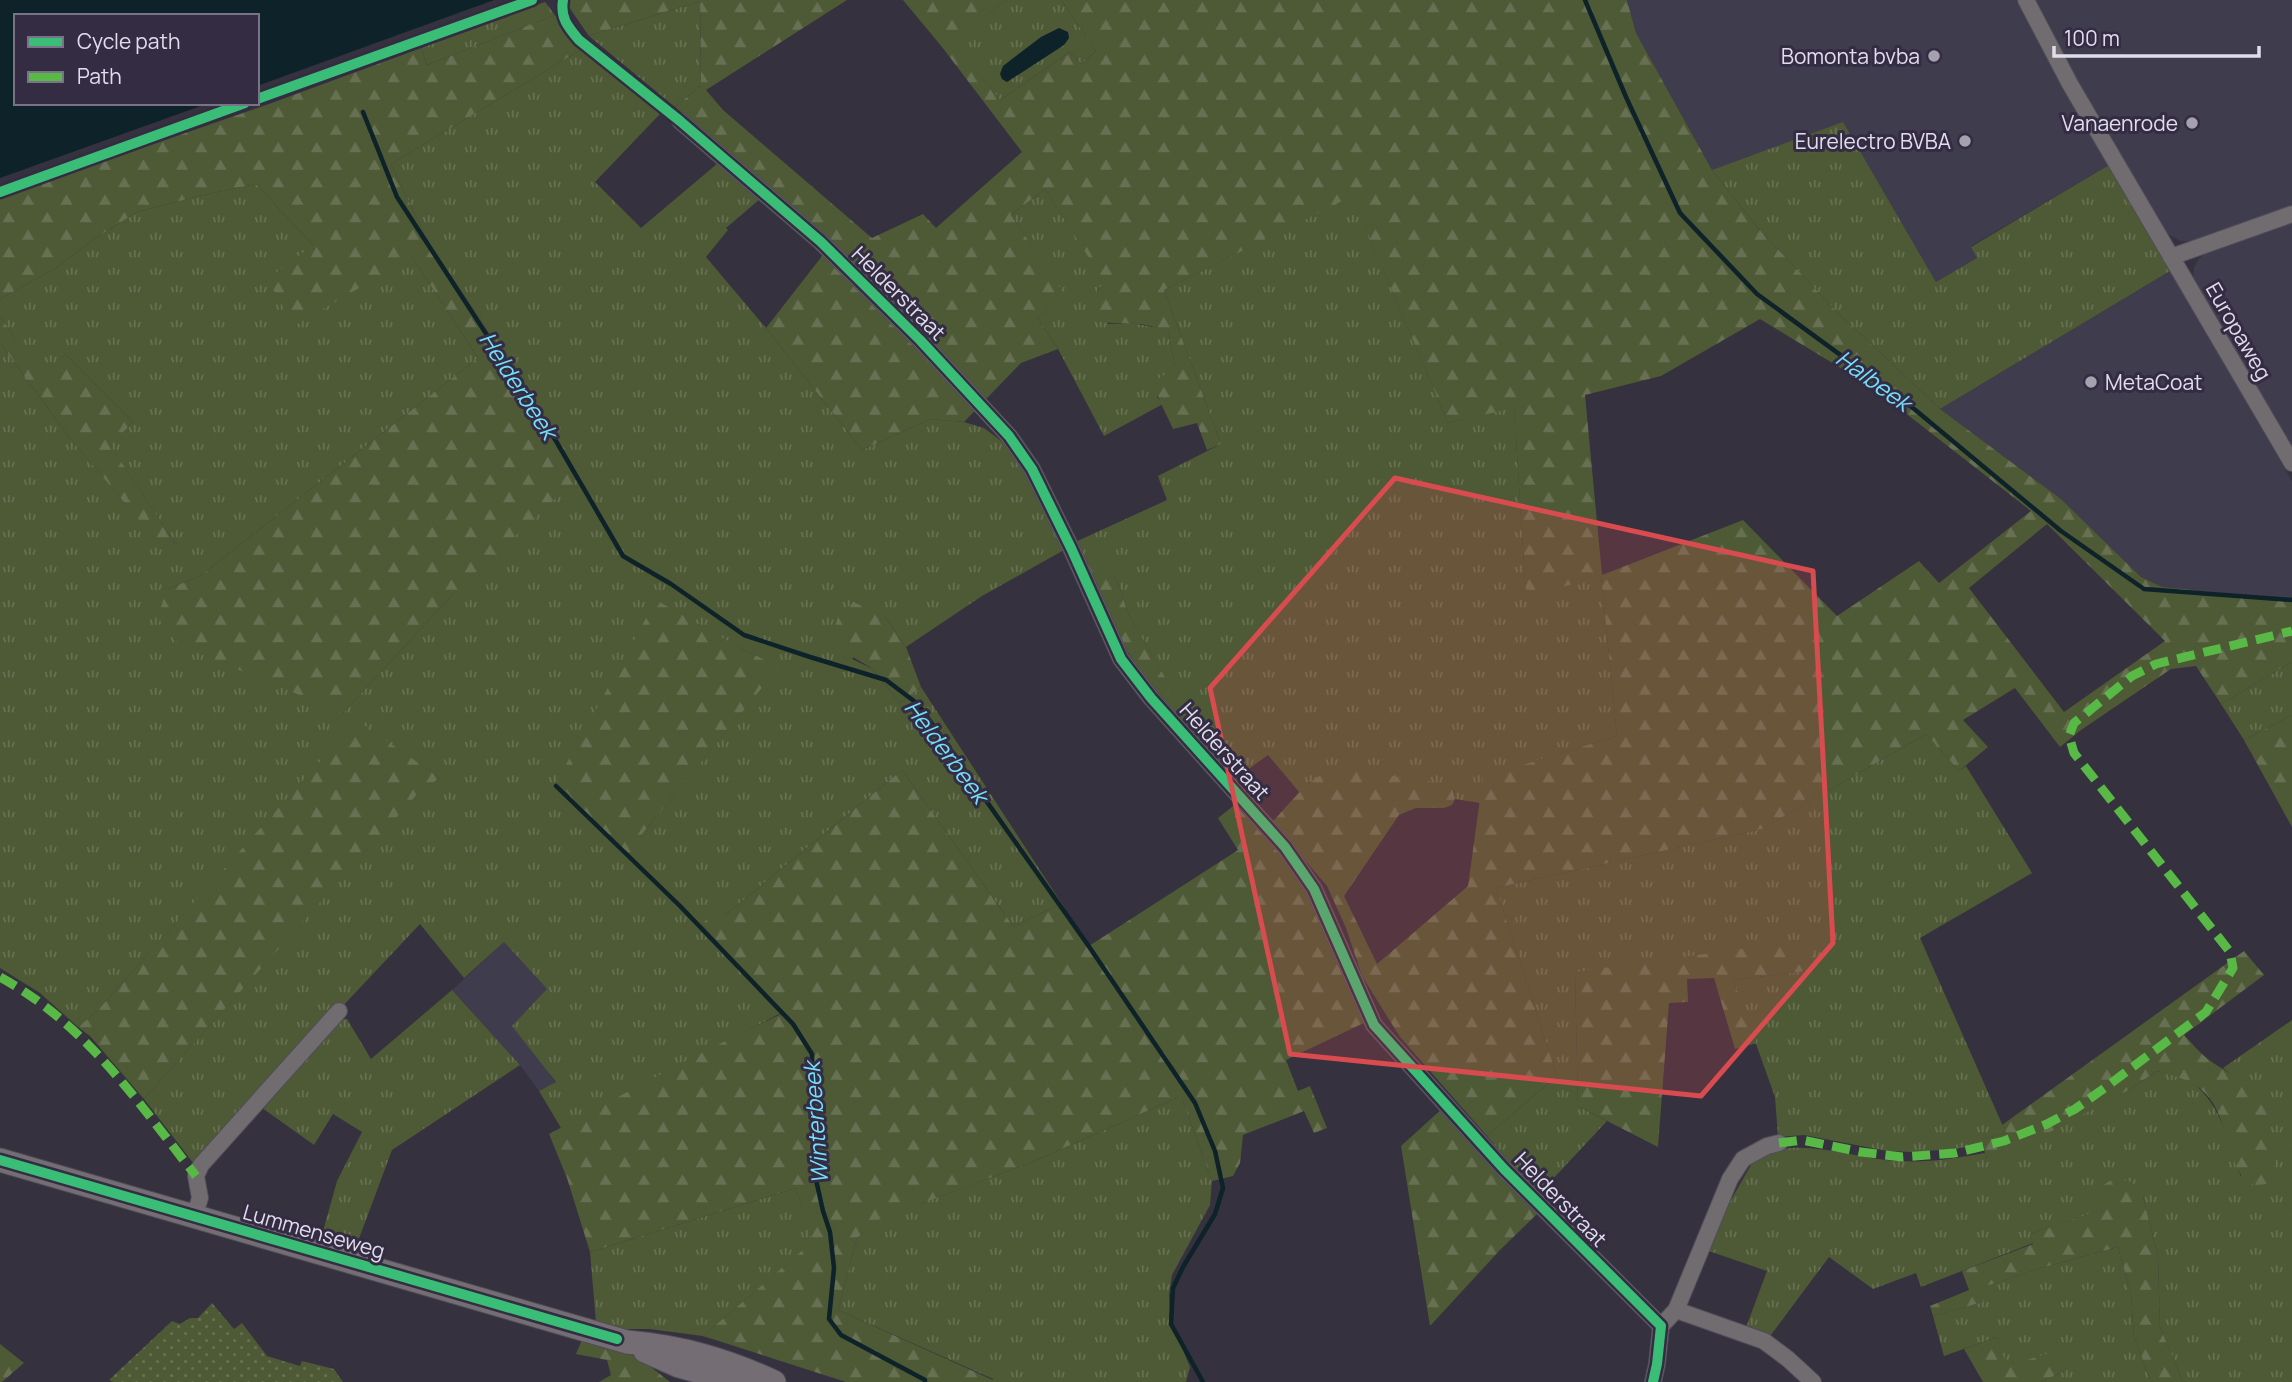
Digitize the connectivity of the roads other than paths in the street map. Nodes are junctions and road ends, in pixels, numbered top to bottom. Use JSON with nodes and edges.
{"nodes":[{"id":1,"x":2026,"y":0,"type":"edge"},
{"id":2,"x":680,"y":121,"type":"dead end"},
{"id":3,"x":2292,"y":214,"type":"edge"},
{"id":4,"x":2171,"y":257,"type":"junction"},
{"id":5,"x":2292,"y":463,"type":"edge"},
{"id":6,"x":339,"y":1011,"type":"dead end"},
{"id":7,"x":1779,"y":1143,"type":"dead end"},
{"id":8,"x":0,"y":1160,"type":"edge"},
{"id":9,"x":194,"y":1217,"type":"junction"},
{"id":10,"x":1676,"y":1310,"type":"junction"},
{"id":11,"x":1661,"y":1326,"type":"junction"},
{"id":12,"x":622,"y":1341,"type":"junction"},
{"id":13,"x":736,"y":1382,"type":"edge"},
{"id":14,"x":774,"y":1382,"type":"edge"},
{"id":15,"x":1653,"y":1382,"type":"edge"},
{"id":16,"x":1813,"y":1382,"type":"edge"}],
"edges":[{"from":1,"to":4,"type":"street","name":"Europaweg"},
{"from":2,"to":11,"type":"street","name":"Helderstraat"},
{"from":3,"to":4,"type":"street"},
{"from":4,"to":5,"type":"street","name":"Europaweg"},
{"from":6,"to":9,"type":"street"},
{"from":7,"to":10,"type":"street"},
{"from":8,"to":9,"type":"main road","name":"Lummenseweg"},
{"from":9,"to":12,"type":"main road","name":"Lummenseweg"},
{"from":10,"to":11,"type":"street"},
{"from":10,"to":16,"type":"street"},
{"from":11,"to":15,"type":"street"},
{"from":12,"to":13,"type":"main road"},
{"from":12,"to":14,"type":"main road"}]}
